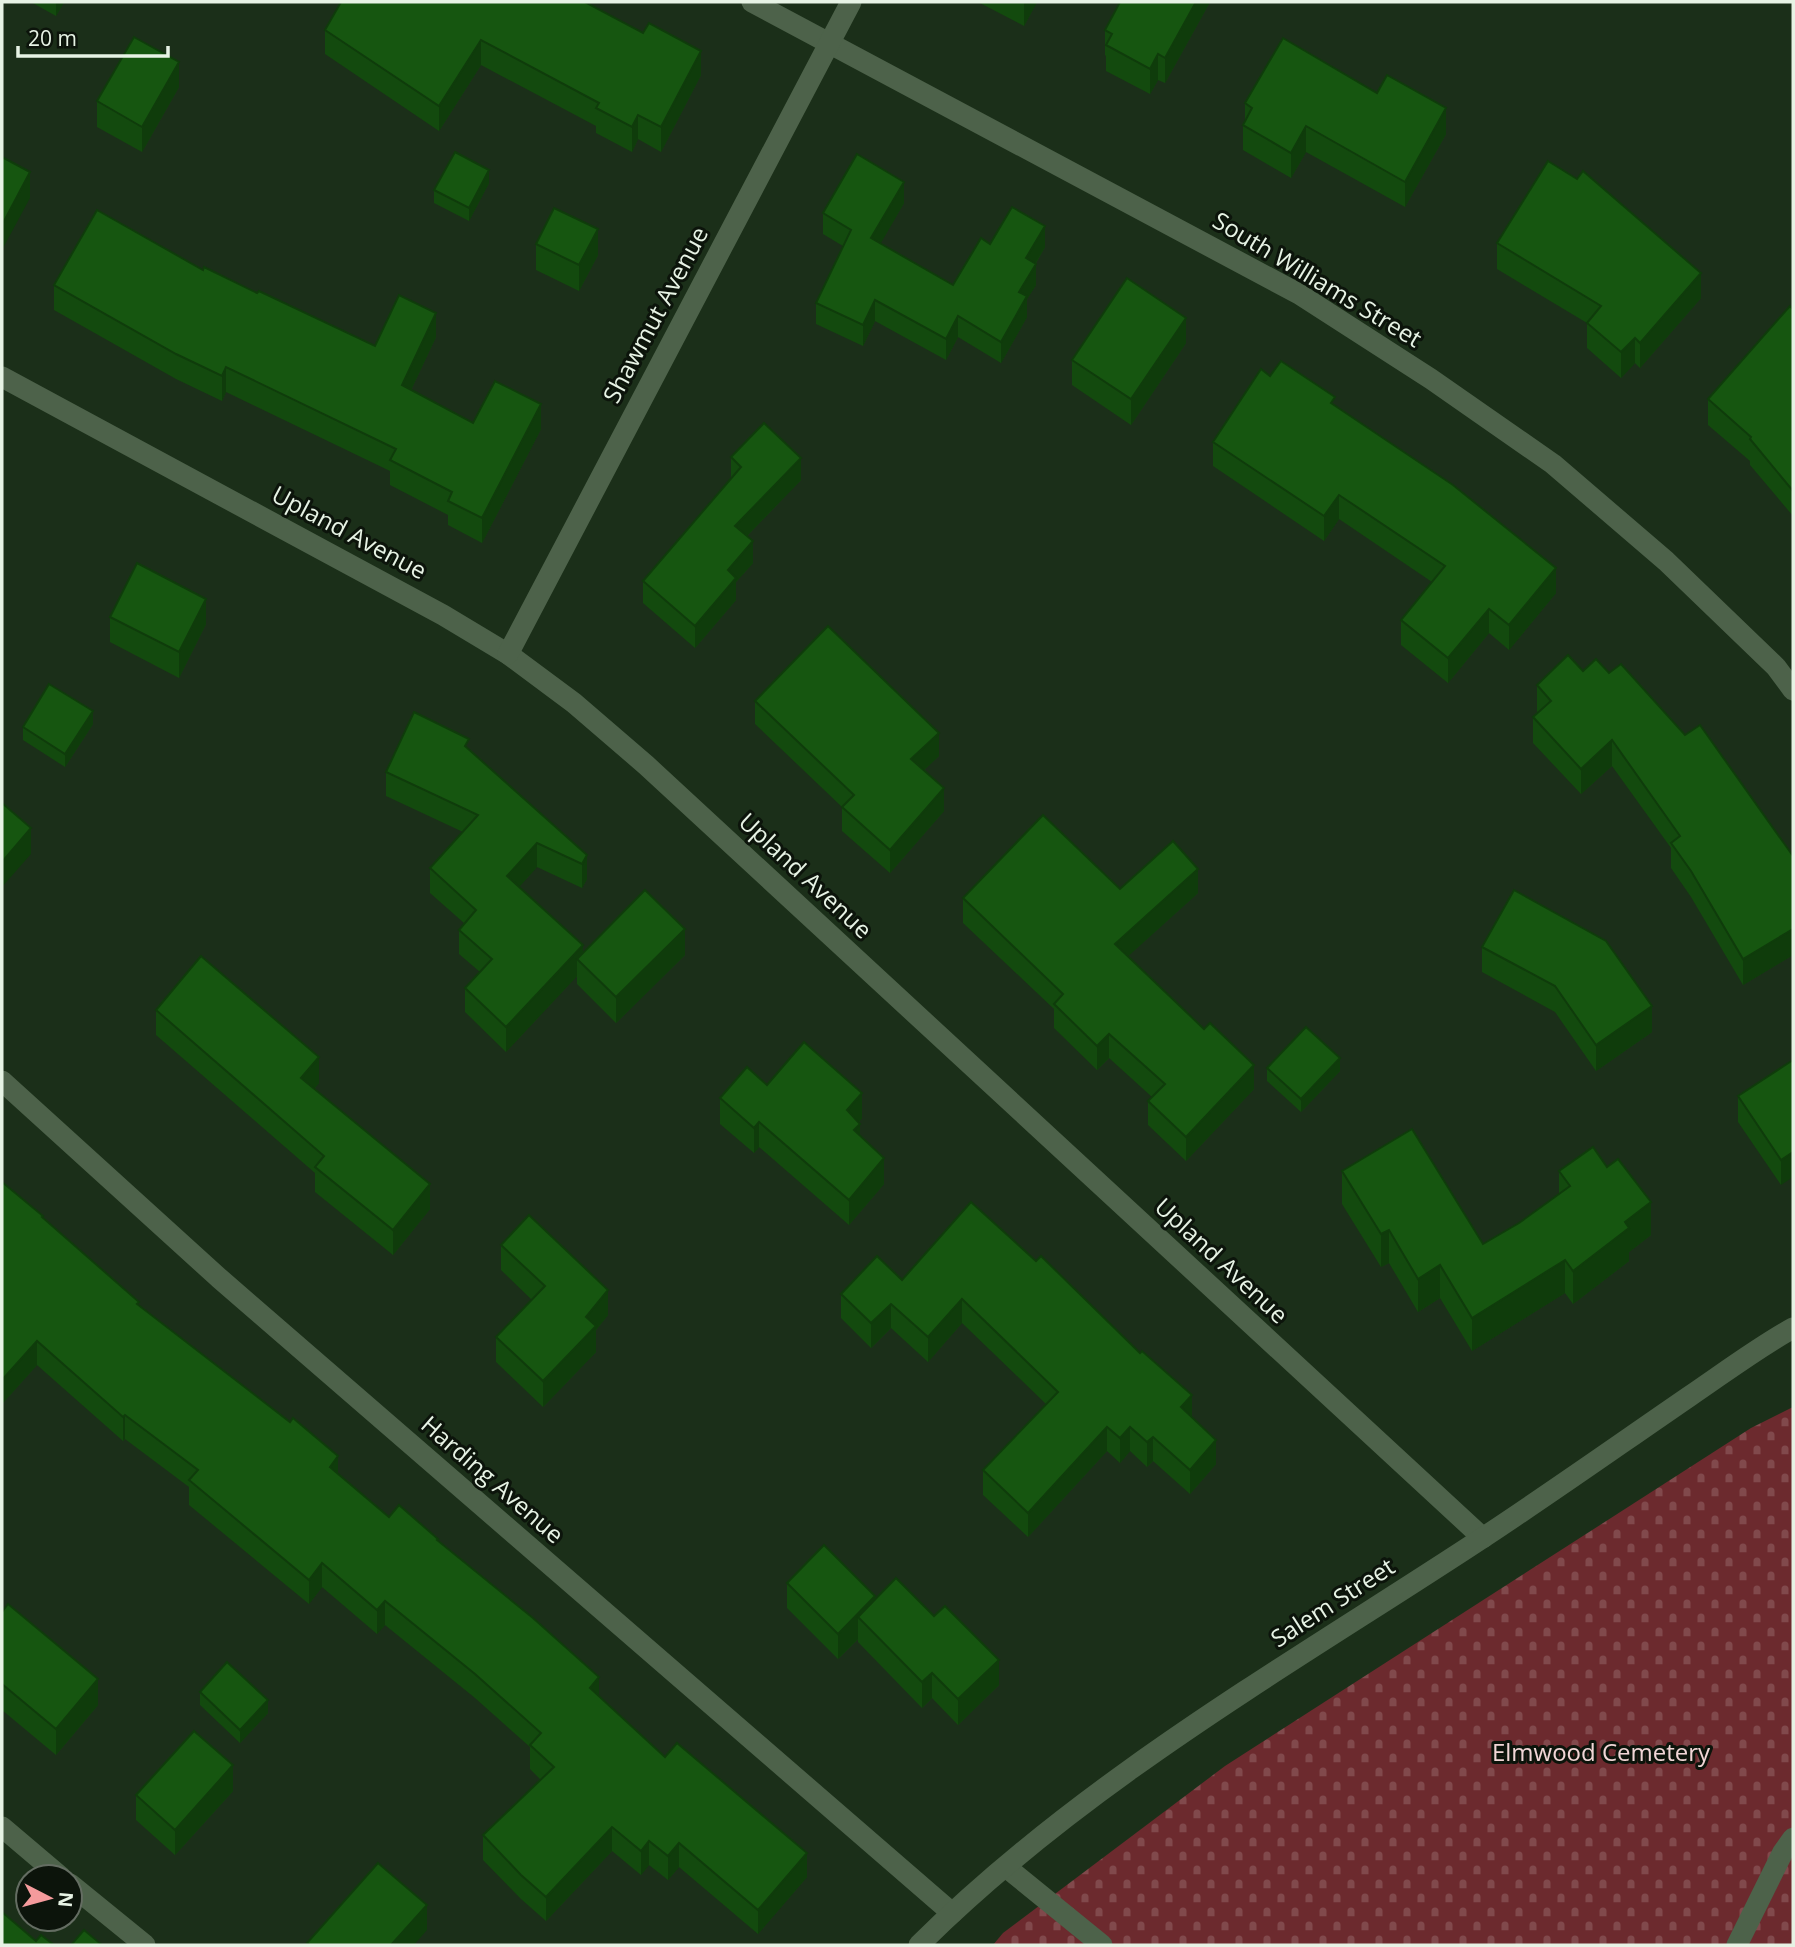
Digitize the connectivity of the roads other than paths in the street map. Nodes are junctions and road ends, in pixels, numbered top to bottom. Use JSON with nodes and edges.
{"nodes":[{"id":1,"x":752,"y":2,"type":"edge"},
{"id":2,"x":851,"y":2,"type":"edge"},
{"id":3,"x":829,"y":42,"type":"junction"},
{"id":4,"x":2,"y":377,"type":"edge"},
{"id":5,"x":508,"y":654,"type":"junction"},
{"id":6,"x":1793,"y":690,"type":"edge"},
{"id":7,"x":2,"y":1081,"type":"edge"},
{"id":8,"x":1793,"y":1328,"type":"edge"},
{"id":9,"x":1483,"y":1538,"type":"junction"},
{"id":10,"x":2,"y":1827,"type":"edge"},
{"id":11,"x":1793,"y":1838,"type":"edge"},
{"id":12,"x":44,"y":1863,"type":"edge"},
{"id":13,"x":1006,"y":1867,"type":"junction"},
{"id":14,"x":84,"y":1895,"type":"edge"},
{"id":15,"x":952,"y":1913,"type":"junction"},
{"id":16,"x":145,"y":1945,"type":"edge"},
{"id":17,"x":919,"y":1945,"type":"edge"},
{"id":18,"x":1102,"y":1945,"type":"edge"},
{"id":19,"x":1737,"y":1945,"type":"edge"}],
"edges":[{"from":1,"to":3,"type":"street","name":"South Williams Street"},
{"from":2,"to":3,"type":"street","name":"Shawmut Avenue"},
{"from":3,"to":5,"type":"street","name":"Shawmut Avenue"},
{"from":3,"to":6,"type":"street","name":"South Williams Street"},
{"from":4,"to":5,"type":"street","name":"Upland Avenue"},
{"from":5,"to":9,"type":"street","name":"Upland Avenue"},
{"from":7,"to":15,"type":"street","name":"Harding Avenue"},
{"from":8,"to":9,"type":"street","name":"Salem Street"},
{"from":9,"to":13,"type":"street","name":"Salem Street"},
{"from":10,"to":12,"type":"street"},
{"from":11,"to":19,"type":"street"},
{"from":13,"to":15,"type":"street","name":"Salem Street"},
{"from":13,"to":18,"type":"street"},
{"from":14,"to":16,"type":"street"},
{"from":15,"to":17,"type":"street","name":"Salem Street"}]}
